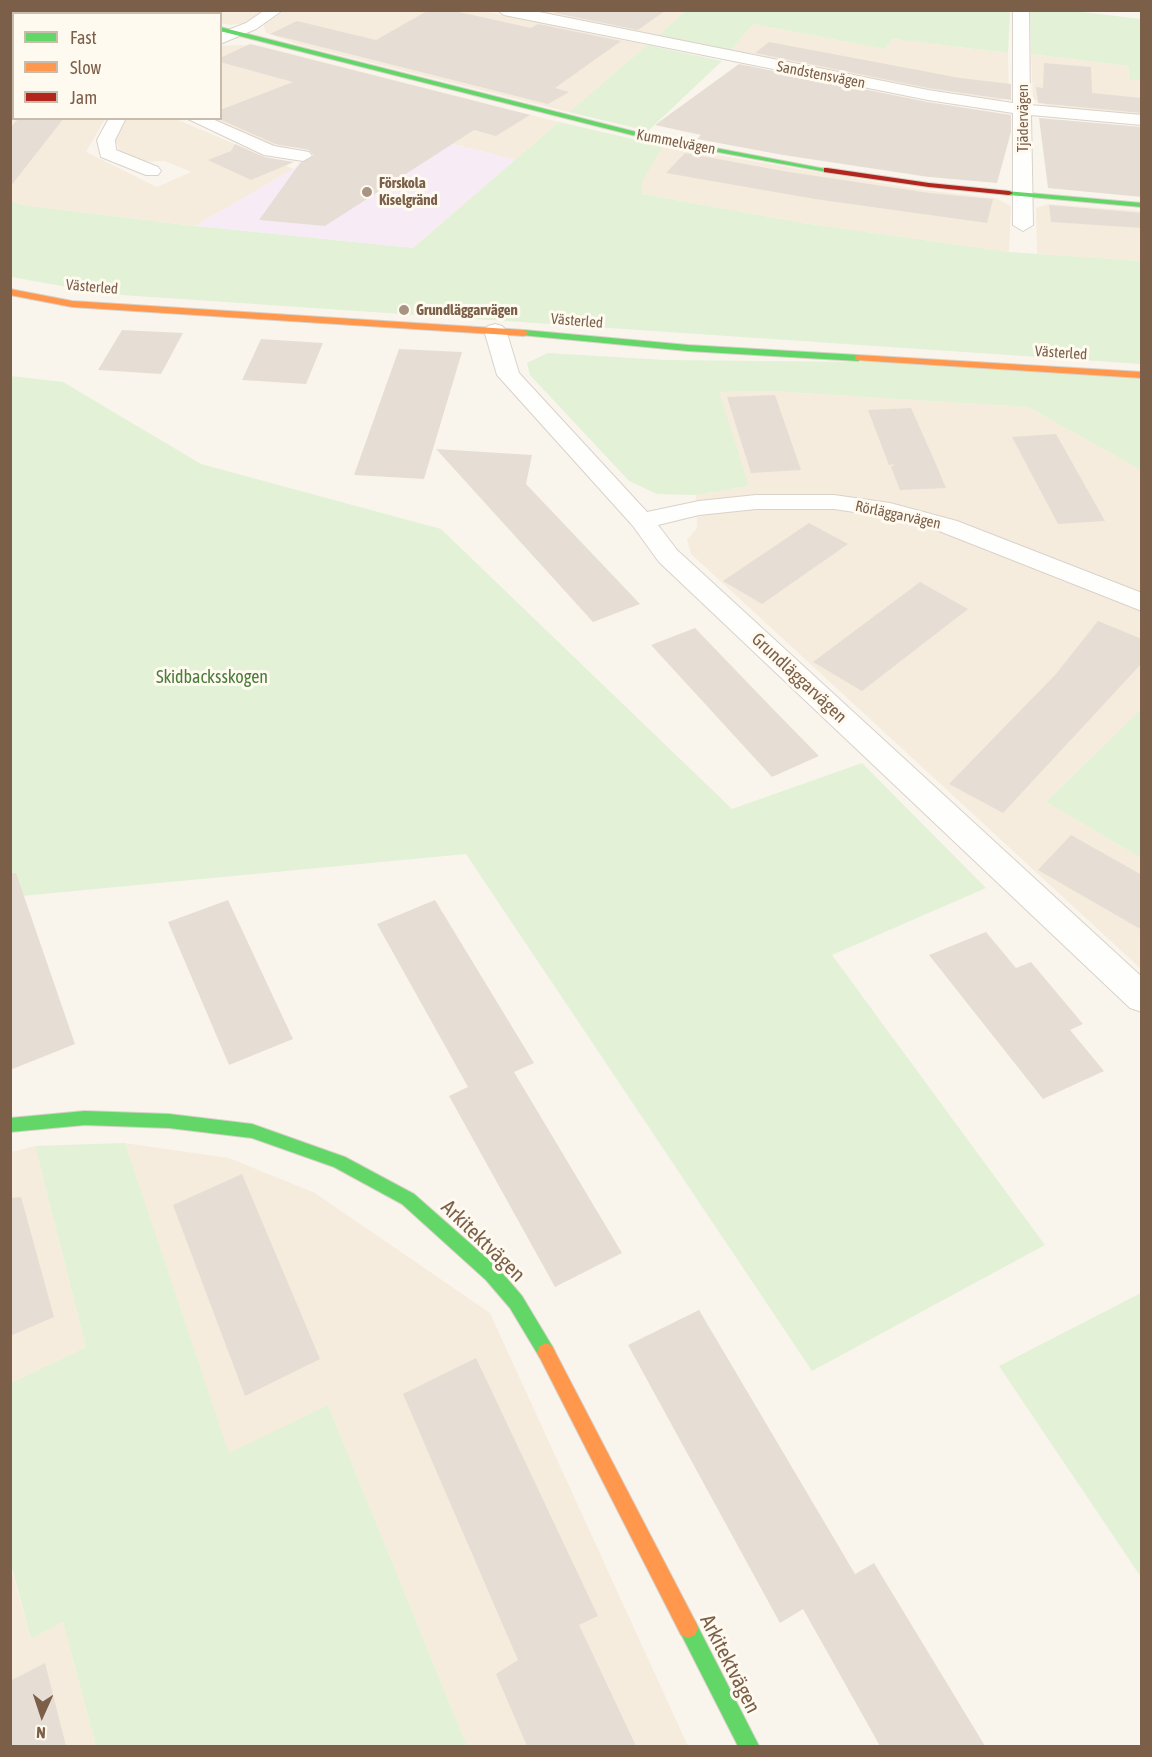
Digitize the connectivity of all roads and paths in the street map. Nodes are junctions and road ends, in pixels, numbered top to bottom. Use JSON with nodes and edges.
{"nodes":[{"id":1,"x":276,"y":10,"type":"edge"},
{"id":2,"x":504,"y":10,"type":"edge"},
{"id":3,"x":1021,"y":10,"type":"edge"},
{"id":4,"x":225,"y":34,"type":"edge"},
{"id":5,"x":1021,"y":109,"type":"junction"},
{"id":6,"x":117,"y":120,"type":"edge"},
{"id":7,"x":199,"y":120,"type":"edge"},
{"id":8,"x":1142,"y":120,"type":"edge"},
{"id":9,"x":303,"y":156,"type":"dead end"},
{"id":10,"x":152,"y":171,"type":"dead end"},
{"id":11,"x":1025,"y":195,"type":"junction"},
{"id":12,"x":1142,"y":206,"type":"edge"},
{"id":13,"x":1023,"y":225,"type":"dead end"},
{"id":14,"x":10,"y":292,"type":"edge"},
{"id":15,"x":495,"y":330,"type":"junction"},
{"id":16,"x":1142,"y":375,"type":"edge"},
{"id":17,"x":642,"y":520,"type":"junction"},
{"id":18,"x":1142,"y":603,"type":"edge"},
{"id":19,"x":1142,"y":998,"type":"edge"},
{"id":20,"x":10,"y":1125,"type":"edge"},
{"id":21,"x":749,"y":1746,"type":"edge"}],
"edges":[{"from":1,"to":4,"type":"street"},
{"from":2,"to":5,"type":"street","name":"Sandstensvägen"},
{"from":3,"to":5,"type":"street","name":"Tjädervägen"},
{"from":4,"to":11,"type":"street","name":"Kummelvägen"},
{"from":5,"to":8,"type":"street","name":"Sandstensvägen"},
{"from":5,"to":11,"type":"street","name":"Tjädervägen"},
{"from":6,"to":10,"type":"street"},
{"from":7,"to":9,"type":"street"},
{"from":11,"to":12,"type":"street","name":"Kummelvägen"},
{"from":11,"to":13,"type":"street","name":"Tjädervägen"},
{"from":14,"to":15,"type":"street","name":"Västerled"},
{"from":15,"to":16,"type":"street","name":"Västerled"},
{"from":15,"to":17,"type":"street","name":"Grundläggarvägen"},
{"from":17,"to":18,"type":"street","name":"Rörläggarvägen"},
{"from":17,"to":19,"type":"street","name":"Grundläggarvägen"},
{"from":20,"to":21,"type":"street","name":"Arkitektvägen"}]}
